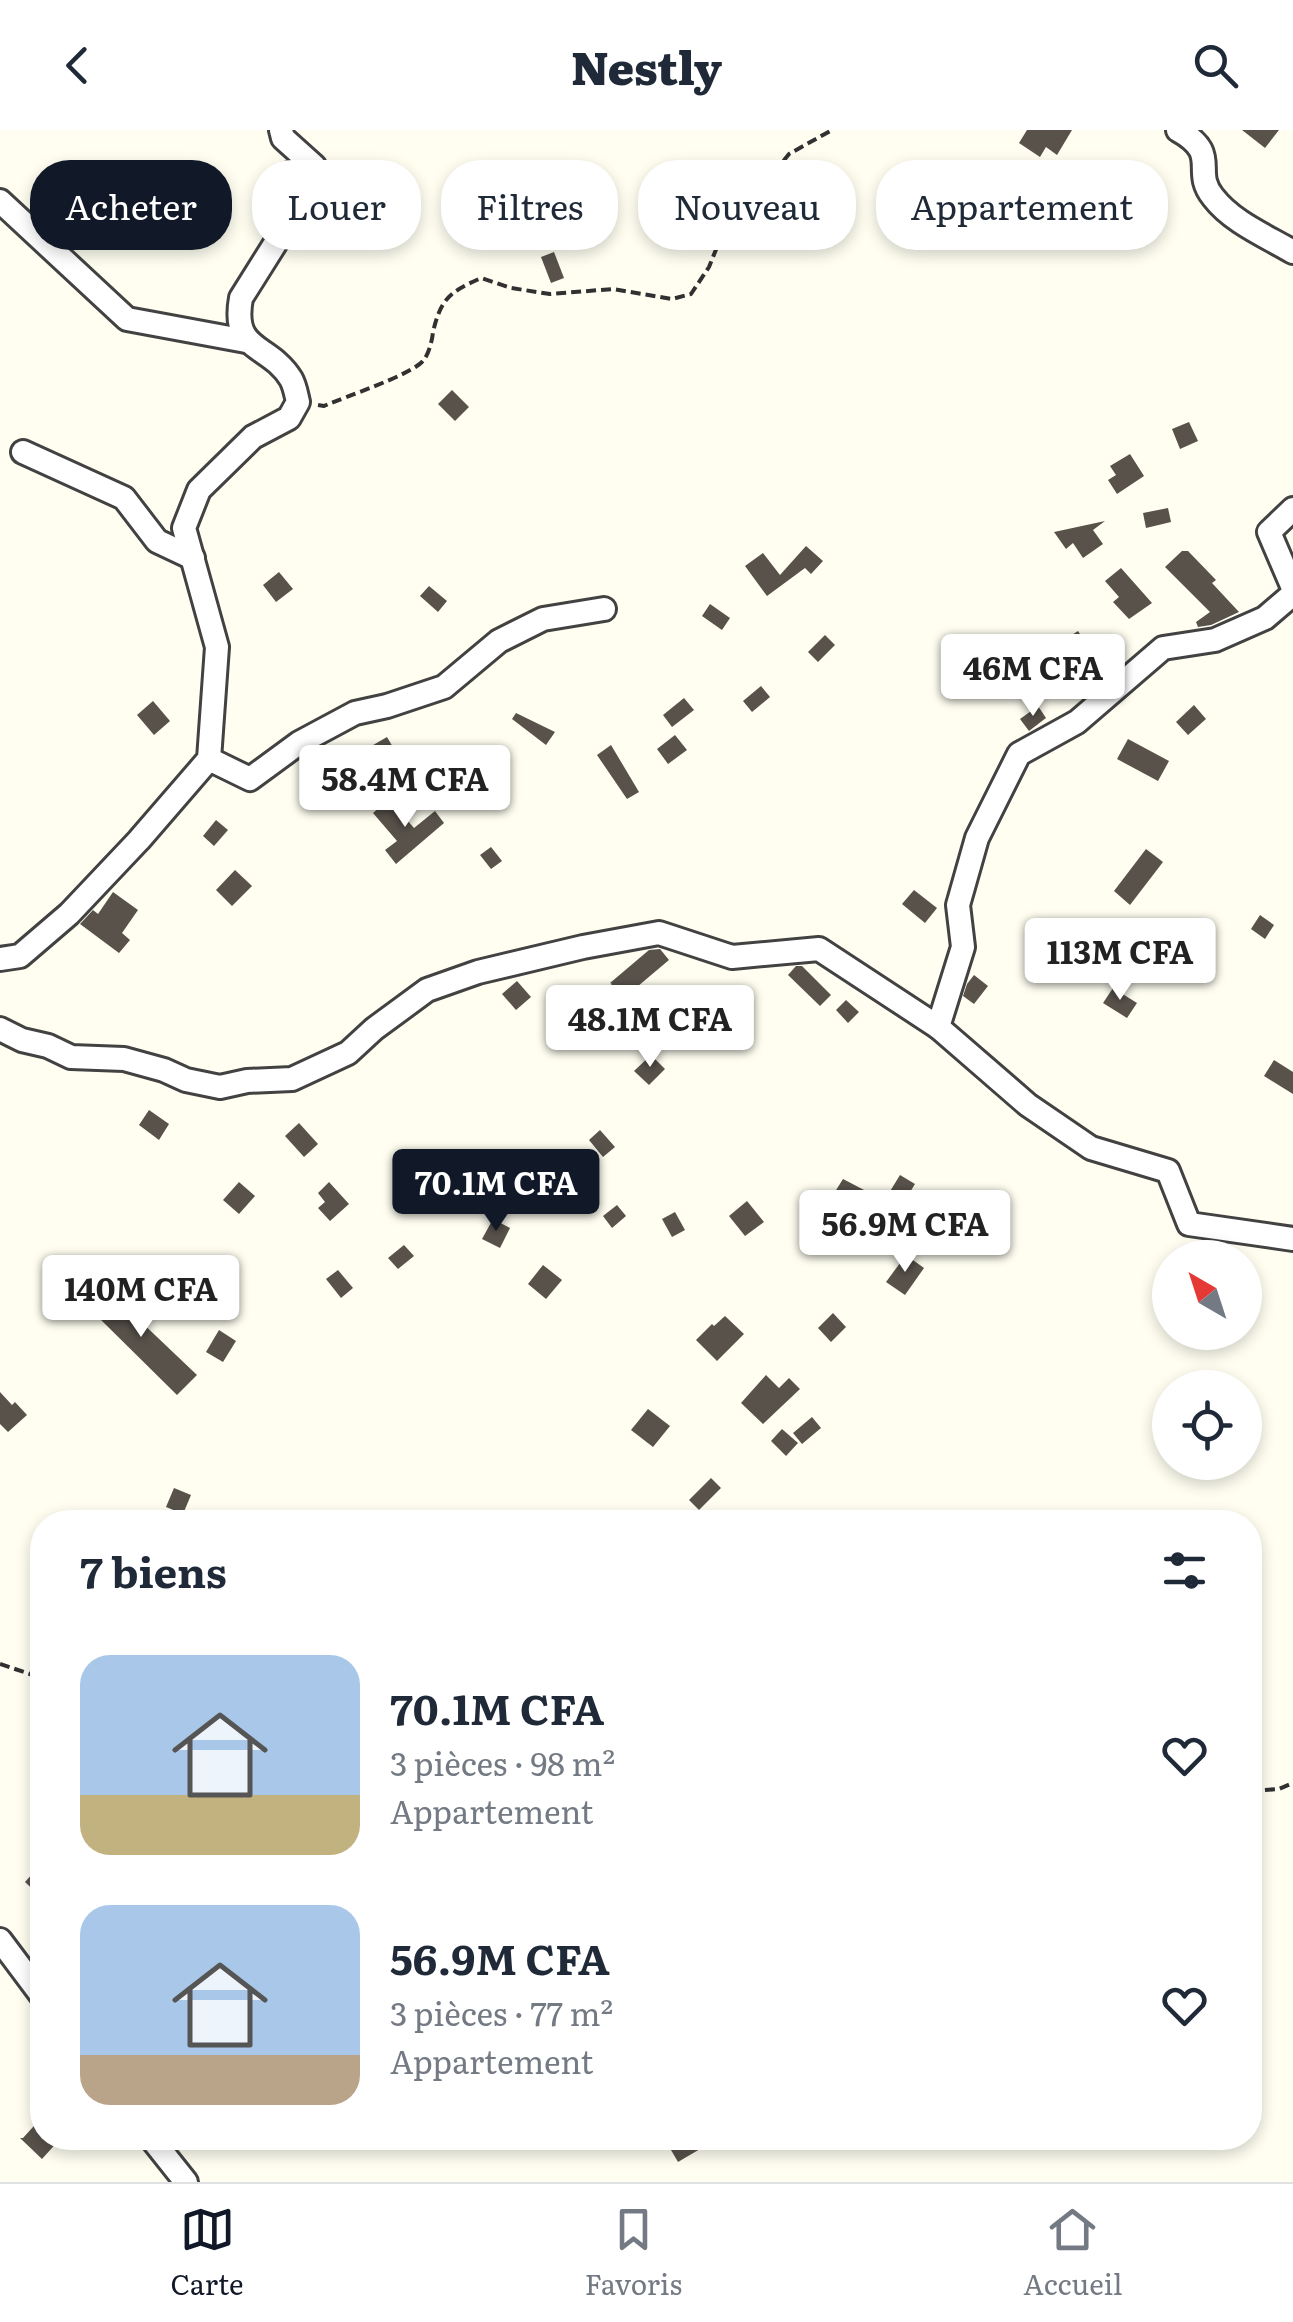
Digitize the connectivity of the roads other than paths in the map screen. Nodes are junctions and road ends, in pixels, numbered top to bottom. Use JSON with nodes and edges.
{"nodes":[{"id":1,"x":281,"y":130,"type":"edge"},
{"id":2,"x":1178,"y":130,"type":"edge"},
{"id":3,"x":0,"y":201,"type":"edge"},
{"id":4,"x":1293,"y":252,"type":"edge"},
{"id":5,"x":246,"y":340,"type":"junction"},
{"id":6,"x":23,"y":452,"type":"dead end"},
{"id":7,"x":1293,"y":510,"type":"edge"},
{"id":8,"x":193,"y":558,"type":"junction"},
{"id":9,"x":1293,"y":591,"type":"edge"},
{"id":10,"x":604,"y":608,"type":"dead end"},
{"id":11,"x":209,"y":758,"type":"junction"},
{"id":12,"x":0,"y":958,"type":"edge"},
{"id":13,"x":938,"y":1027,"type":"junction"},
{"id":14,"x":0,"y":1029,"type":"edge"},
{"id":15,"x":1293,"y":1238,"type":"edge"},
{"id":16,"x":0,"y":1940,"type":"edge"},
{"id":17,"x":30,"y":1980,"type":"edge"},
{"id":18,"x":161,"y":2150,"type":"edge"},
{"id":19,"x":186,"y":2182,"type":"edge"}],
"edges":[{"from":1,"to":5,"type":"street"},
{"from":2,"to":4,"type":"street"},
{"from":3,"to":5,"type":"street"},
{"from":5,"to":8,"type":"street"},
{"from":6,"to":8,"type":"street"},
{"from":7,"to":9,"type":"street"},
{"from":8,"to":11,"type":"street"},
{"from":9,"to":13,"type":"street"},
{"from":10,"to":11,"type":"street"},
{"from":11,"to":12,"type":"street"},
{"from":13,"to":14,"type":"street"},
{"from":13,"to":15,"type":"street"},
{"from":16,"to":17,"type":"street"},
{"from":18,"to":19,"type":"street"}]}
